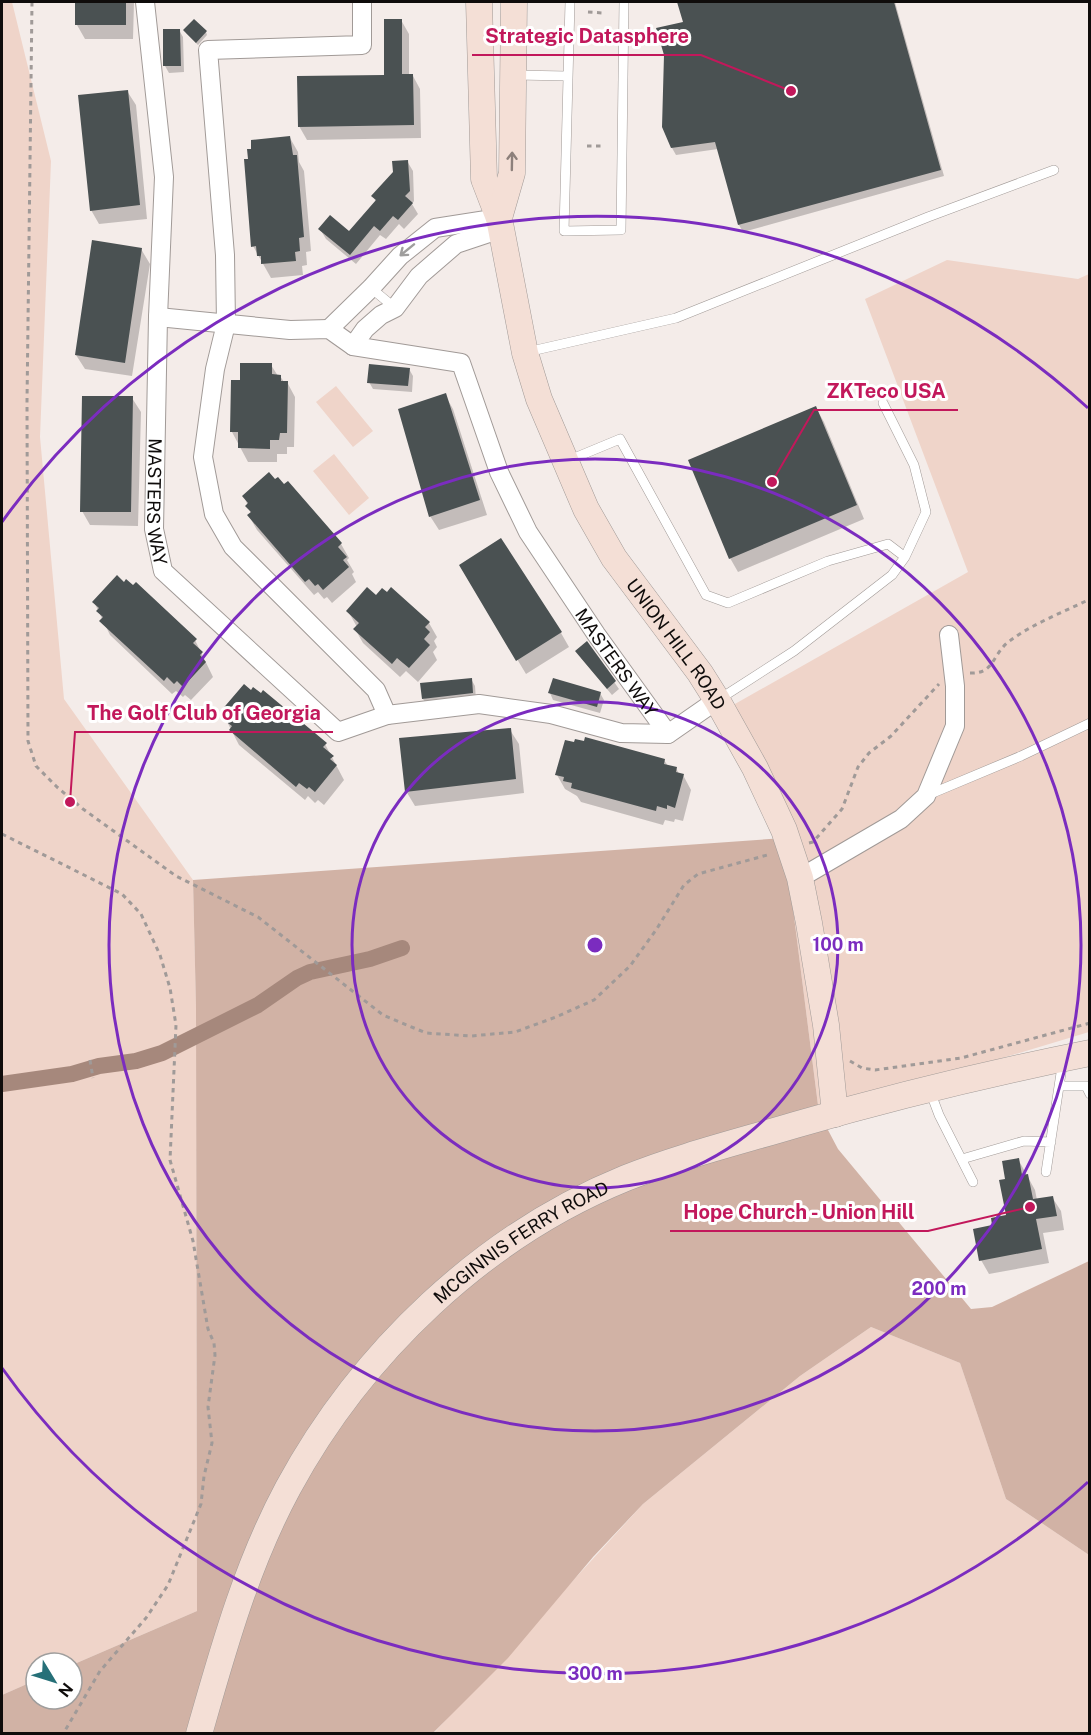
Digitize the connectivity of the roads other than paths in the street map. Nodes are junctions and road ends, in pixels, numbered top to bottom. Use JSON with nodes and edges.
{"nodes":[{"id":1,"x":146,"y":2,"type":"edge"},
{"id":2,"x":362,"y":2,"type":"edge"},
{"id":3,"x":479,"y":2,"type":"edge"},
{"id":4,"x":513,"y":2,"type":"edge"},
{"id":5,"x":570,"y":2,"type":"edge"},
{"id":6,"x":624,"y":2,"type":"edge"},
{"id":7,"x":514,"y":75,"type":"junction"},
{"id":8,"x":567,"y":76,"type":"junction"},
{"id":9,"x":480,"y":78,"type":"junction"},
{"id":10,"x":1054,"y":170,"type":"dead end"},
{"id":11,"x":500,"y":223,"type":"junction"},
{"id":12,"x":435,"y":228,"type":"junction"},
{"id":13,"x":456,"y":244,"type":"junction"},
{"id":14,"x":371,"y":288,"type":"junction"},
{"id":15,"x":395,"y":308,"type":"junction"},
{"id":16,"x":158,"y":317,"type":"junction"},
{"id":17,"x":226,"y":324,"type":"junction"},
{"id":18,"x":329,"y":329,"type":"junction"},
{"id":19,"x":353,"y":346,"type":"junction"},
{"id":20,"x":525,"y":353,"type":"junction"},
{"id":21,"x":883,"y":403,"type":"dead end"},
{"id":22,"x":565,"y":462,"type":"junction"},
{"id":23,"x":905,"y":557,"type":"junction"},
{"id":24,"x":950,"y":635,"type":"dead end"},
{"id":25,"x":717,"y":700,"type":"junction"},
{"id":26,"x":387,"y":715,"type":"junction"},
{"id":27,"x":1089,"y":723,"type":"edge"},
{"id":28,"x":668,"y":734,"type":"junction"},
{"id":29,"x":926,"y":796,"type":"junction"},
{"id":30,"x":800,"y":878,"type":"junction"},
{"id":31,"x":1089,"y":1053,"type":"edge"},
{"id":32,"x":1064,"y":1058,"type":"junction"},
{"id":33,"x":1060,"y":1086,"type":"junction"},
{"id":34,"x":929,"y":1089,"type":"junction"},
{"id":35,"x":1089,"y":1094,"type":"edge"},
{"id":36,"x":835,"y":1114,"type":"junction"},
{"id":37,"x":1051,"y":1142,"type":"junction"},
{"id":38,"x":962,"y":1159,"type":"junction"},
{"id":39,"x":1046,"y":1172,"type":"dead end"},
{"id":40,"x":973,"y":1182,"type":"dead end"},
{"id":41,"x":199,"y":1734,"type":"edge"}],
"edges":[{"from":1,"to":16,"type":"street"},
{"from":2,"to":17,"type":"street"},
{"from":3,"to":9,"type":"street","name":"UNION HILL ROAD"},
{"from":4,"to":7,"type":"street","name":"UNION HILL ROAD"},
{"from":5,"to":8,"type":"lane"},
{"from":6,"to":8,"type":"lane"},
{"from":7,"to":8,"type":"lane"},
{"from":7,"to":9,"type":"street"},
{"from":11,"to":7,"type":"street","name":"UNION HILL ROAD","one_way":true},
{"from":9,"to":11,"type":"street","name":"UNION HILL ROAD"},
{"from":10,"to":20,"type":"lane"},
{"from":11,"to":12,"type":"street"},
{"from":11,"to":13,"type":"street"},
{"from":11,"to":20,"type":"street","name":"UNION HILL ROAD"},
{"from":12,"to":13,"type":"street"},
{"from":12,"to":14,"type":"street","one_way":true},
{"from":13,"to":15,"type":"street"},
{"from":14,"to":15,"type":"lane"},
{"from":14,"to":18,"type":"street"},
{"from":15,"to":19,"type":"street"},
{"from":16,"to":17,"type":"street"},
{"from":16,"to":26,"type":"street","name":"MASTERS WAY"},
{"from":17,"to":18,"type":"street"},
{"from":17,"to":26,"type":"street"},
{"from":18,"to":19,"type":"street","name":"MASTERS WAY"},
{"from":19,"to":28,"type":"street","name":"MASTERS WAY"},
{"from":20,"to":22,"type":"street","name":"UNION HILL ROAD"},
{"from":21,"to":23,"type":"lane"},
{"from":22,"to":23,"type":"lane"},
{"from":22,"to":25,"type":"street","name":"UNION HILL ROAD"},
{"from":23,"to":25,"type":"lane"},
{"from":24,"to":29,"type":"street"},
{"from":25,"to":28,"type":"street","name":"MASTERS WAY"},
{"from":25,"to":30,"type":"street","name":"UNION HILL ROAD"},
{"from":26,"to":28,"type":"street","name":"MASTERS WAY"},
{"from":27,"to":29,"type":"lane"},
{"from":29,"to":30,"type":"street"},
{"from":30,"to":36,"type":"street","name":"UNION HILL ROAD"},
{"from":31,"to":32,"type":"street","name":"MCGINNIS FERRY ROAD"},
{"from":32,"to":33,"type":"lane"},
{"from":32,"to":34,"type":"street","name":"MCGINNIS FERRY ROAD"},
{"from":33,"to":35,"type":"lane"},
{"from":33,"to":37,"type":"lane"},
{"from":34,"to":36,"type":"street","name":"MCGINNIS FERRY ROAD"},
{"from":34,"to":38,"type":"lane"},
{"from":36,"to":41,"type":"street","name":"MCGINNIS FERRY ROAD"},
{"from":37,"to":38,"type":"lane"},
{"from":37,"to":39,"type":"lane"},
{"from":38,"to":40,"type":"lane"}]}
